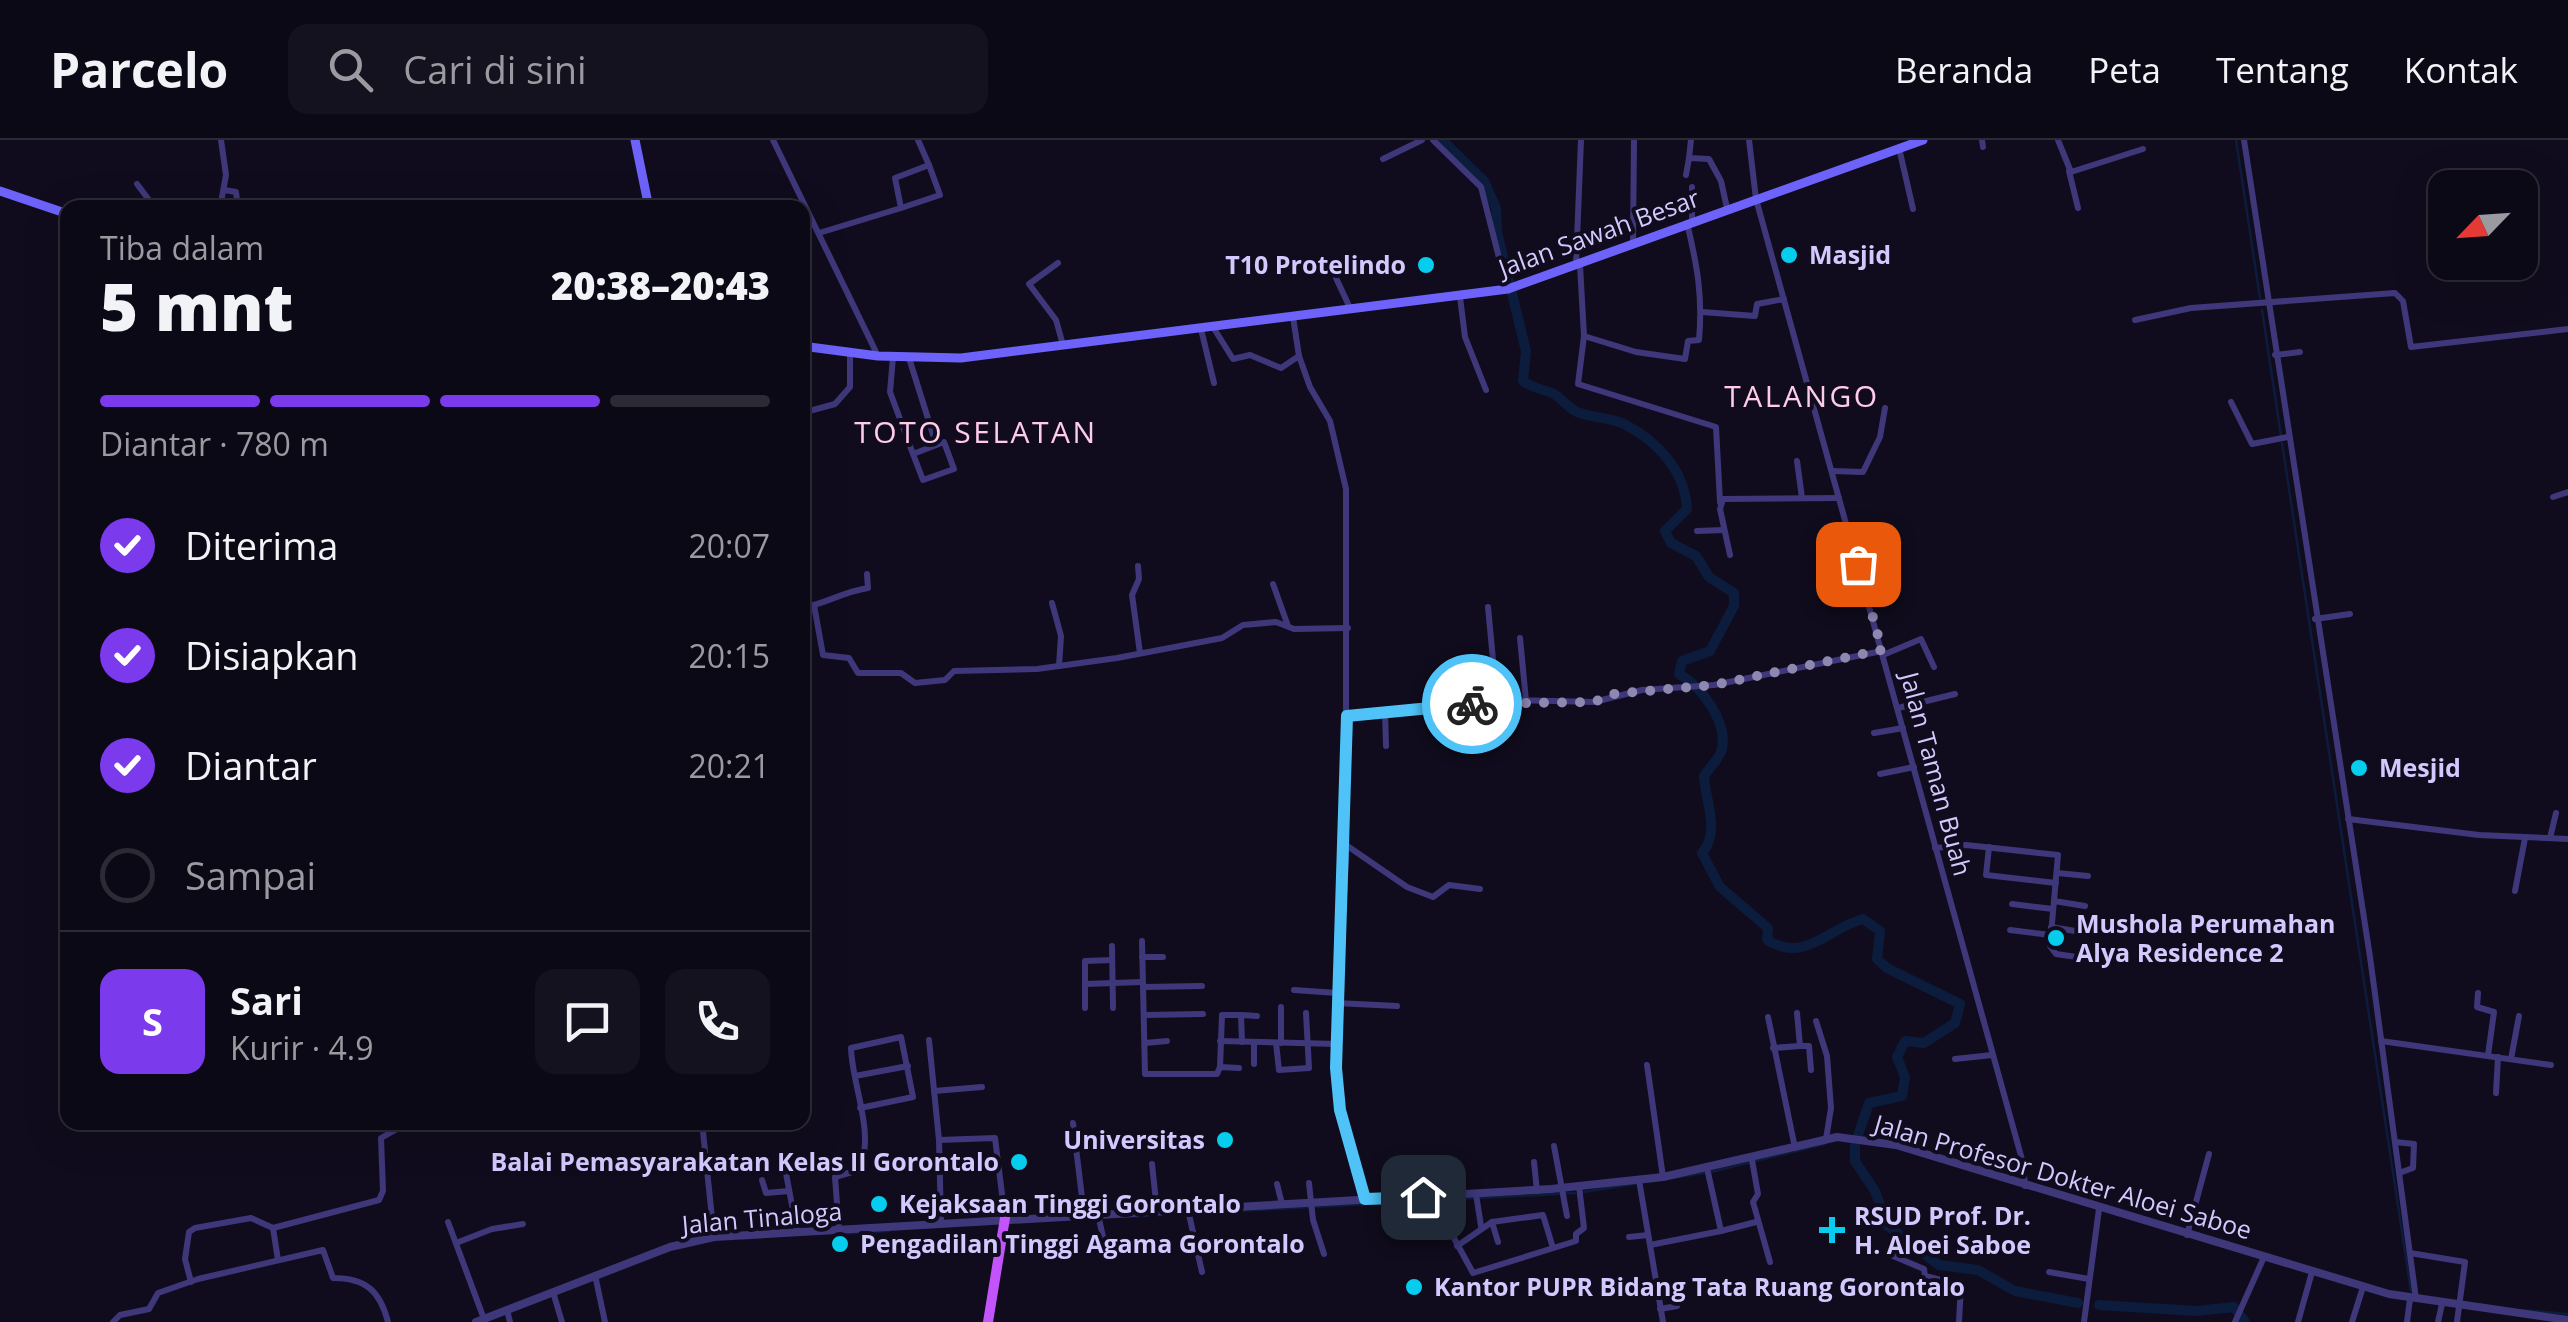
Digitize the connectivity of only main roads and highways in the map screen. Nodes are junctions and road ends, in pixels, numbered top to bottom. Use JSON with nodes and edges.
{"nodes":[{"id":1,"x":632,"y":140,"type":"edge"},
{"id":2,"x":1923,"y":140,"type":"edge"},
{"id":3,"x":0,"y":191,"type":"edge"},
{"id":4,"x":645,"y":200,"type":"edge"},
{"id":5,"x":60,"y":211,"type":"edge"},
{"id":6,"x":810,"y":347,"type":"edge"},
{"id":7,"x":1005,"y":1218,"type":"road end"},
{"id":8,"x":988,"y":1322,"type":"edge"}],
"edges":[{"from":1,"to":4,"type":"main road"},
{"from":2,"to":6,"type":"main road","name":"Jalan Sawah Besar"},
{"from":3,"to":5,"type":"main road"},
{"from":7,"to":8,"type":"main road"}]}
